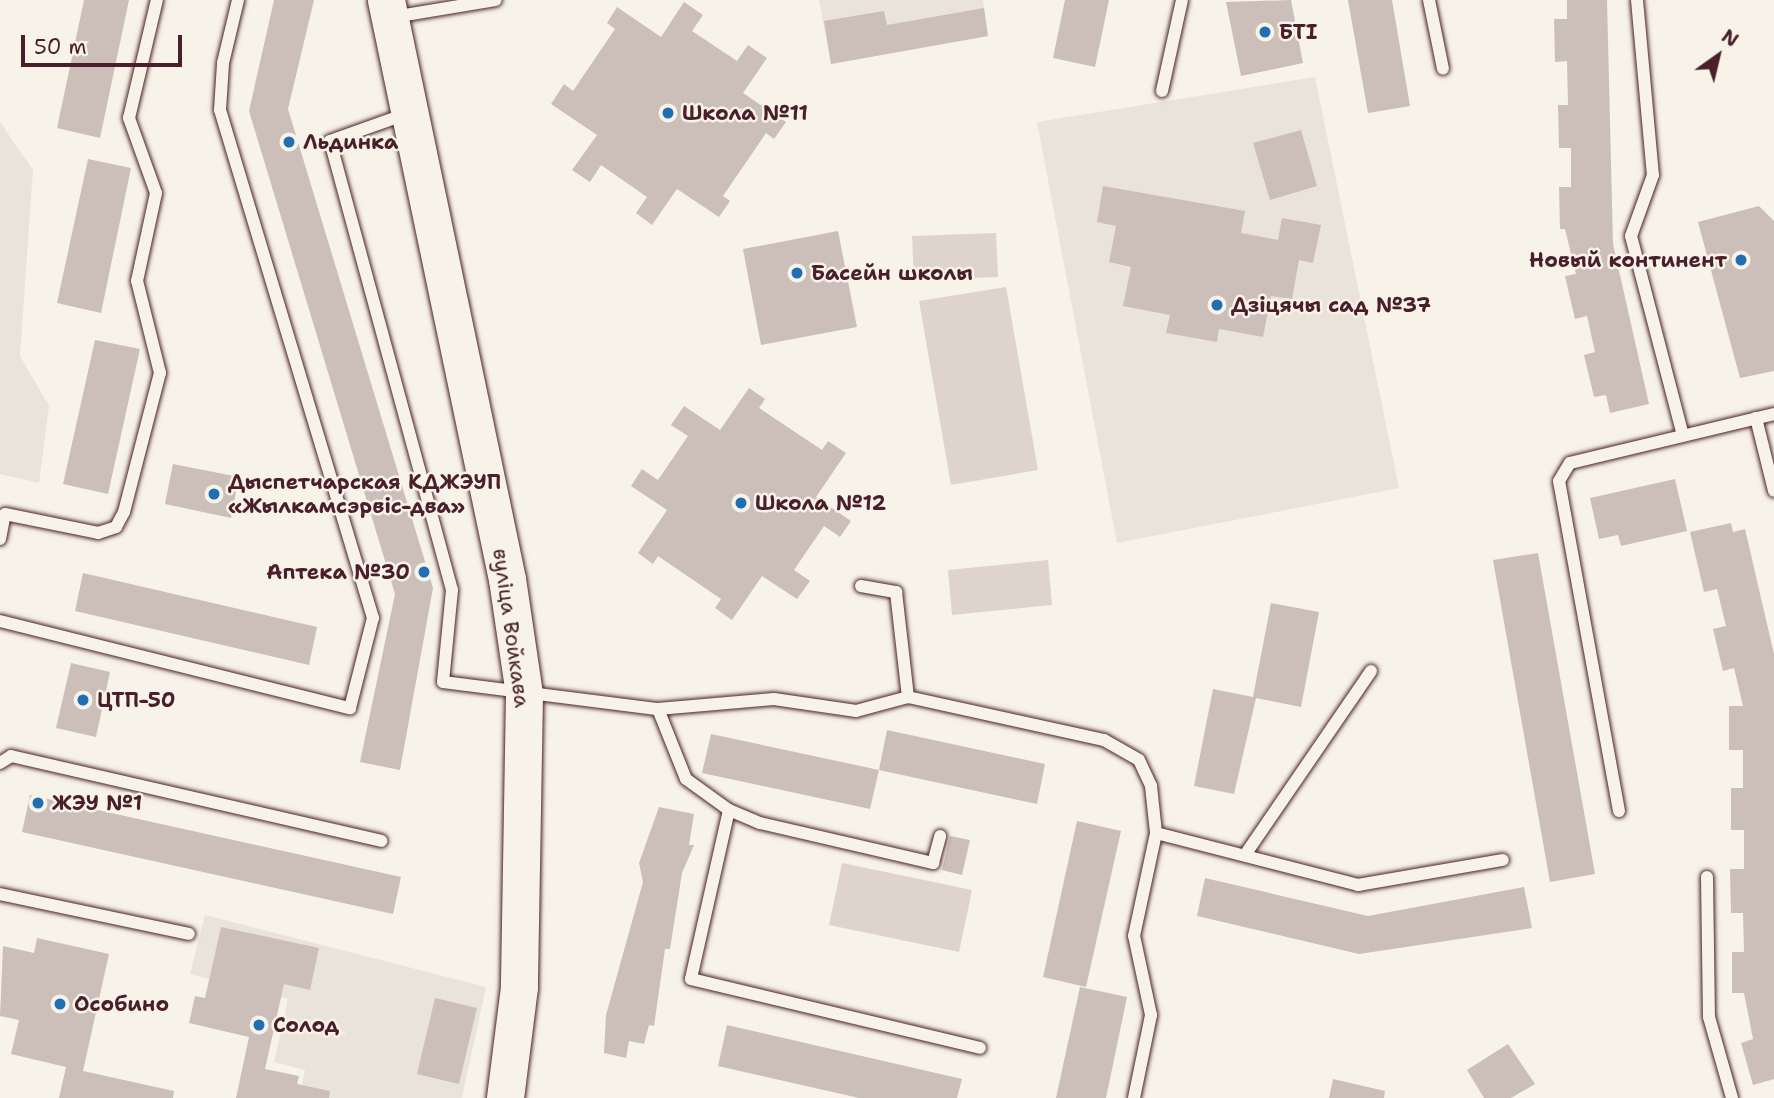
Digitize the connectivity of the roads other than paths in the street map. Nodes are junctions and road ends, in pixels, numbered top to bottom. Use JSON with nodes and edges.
{"nodes":[{"id":1,"x":157,"y":0,"type":"edge"},
{"id":2,"x":238,"y":0,"type":"edge"},
{"id":3,"x":496,"y":0,"type":"edge"},
{"id":4,"x":1182,"y":0,"type":"edge"},
{"id":5,"x":1429,"y":0,"type":"edge"},
{"id":6,"x":1637,"y":0,"type":"edge"},
{"id":7,"x":388,"y":9,"type":"edge"},
{"id":8,"x":1443,"y":69,"type":"dead end"},
{"id":9,"x":1162,"y":91,"type":"dead end"},
{"id":10,"x":409,"y":113,"type":"junction"},
{"id":11,"x":1774,"y":414,"type":"edge"},
{"id":12,"x":1756,"y":418,"type":"junction"},
{"id":13,"x":1682,"y":432,"type":"junction"},
{"id":14,"x":1774,"y":491,"type":"edge"},
{"id":15,"x":2,"y":513,"type":"edge"},
{"id":16,"x":0,"y":539,"type":"edge"},
{"id":17,"x":861,"y":586,"type":"dead end"},
{"id":18,"x":0,"y":621,"type":"edge"},
{"id":19,"x":1371,"y":671,"type":"dead end"},
{"id":20,"x":524,"y":694,"type":"junction"},
{"id":21,"x":908,"y":697,"type":"junction"},
{"id":22,"x":658,"y":709,"type":"junction"},
{"id":23,"x":0,"y":763,"type":"edge"},
{"id":24,"x":729,"y":810,"type":"junction"},
{"id":25,"x":1619,"y":811,"type":"dead end"},
{"id":26,"x":1156,"y":833,"type":"junction"},
{"id":27,"x":940,"y":836,"type":"dead end"},
{"id":28,"x":381,"y":841,"type":"dead end"},
{"id":29,"x":1245,"y":855,"type":"junction"},
{"id":30,"x":1503,"y":860,"type":"dead end"},
{"id":31,"x":1707,"y":877,"type":"dead end"},
{"id":32,"x":0,"y":894,"type":"edge"},
{"id":33,"x":189,"y":933,"type":"dead end"},
{"id":34,"x":980,"y":1048,"type":"dead end"},
{"id":35,"x":505,"y":1098,"type":"edge"},
{"id":36,"x":1134,"y":1098,"type":"edge"},
{"id":37,"x":1732,"y":1098,"type":"edge"}],
"edges":[{"from":1,"to":15,"type":"lane"},
{"from":2,"to":18,"type":"lane"},
{"from":3,"to":7,"type":"lane"},
{"from":4,"to":9,"type":"lane"},
{"from":5,"to":8,"type":"lane"},
{"from":6,"to":13,"type":"lane"},
{"from":7,"to":10,"type":"main road","name":"вуліца Войкава"},
{"from":10,"to":20,"type":"main road","name":"вуліца Войкава"},
{"from":10,"to":20,"type":"lane"},
{"from":11,"to":12,"type":"lane"},
{"from":12,"to":13,"type":"lane"},
{"from":12,"to":14,"type":"lane"},
{"from":13,"to":25,"type":"lane"},
{"from":15,"to":16,"type":"lane"},
{"from":17,"to":21,"type":"lane"},
{"from":19,"to":29,"type":"lane"},
{"from":20,"to":22,"type":"lane"},
{"from":20,"to":35,"type":"main road","name":"вуліца Войкава"},
{"from":21,"to":22,"type":"lane"},
{"from":21,"to":26,"type":"lane"},
{"from":22,"to":24,"type":"lane"},
{"from":23,"to":28,"type":"lane"},
{"from":24,"to":27,"type":"lane"},
{"from":24,"to":34,"type":"lane"},
{"from":26,"to":29,"type":"lane"},
{"from":26,"to":36,"type":"lane"},
{"from":29,"to":30,"type":"lane"},
{"from":31,"to":37,"type":"lane"},
{"from":32,"to":33,"type":"lane"}]}
